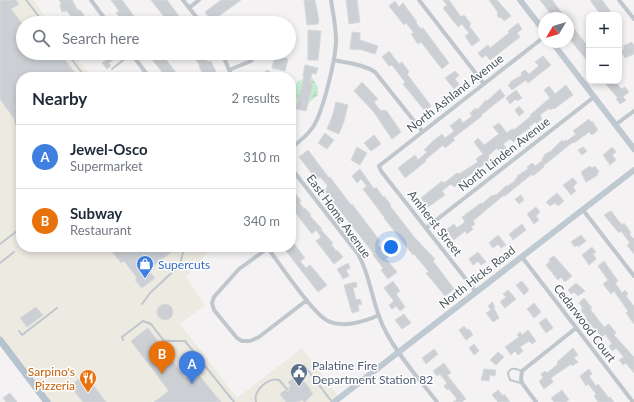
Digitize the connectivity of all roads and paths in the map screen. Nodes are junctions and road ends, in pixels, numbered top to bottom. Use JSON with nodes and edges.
{"nodes":[{"id":1,"x":26,"y":0,"type":"edge"},
{"id":2,"x":91,"y":0,"type":"edge"},
{"id":3,"x":183,"y":0,"type":"edge"},
{"id":4,"x":199,"y":0,"type":"edge"},
{"id":5,"x":331,"y":0,"type":"edge"},
{"id":6,"x":418,"y":0,"type":"edge"},
{"id":7,"x":520,"y":0,"type":"edge"},
{"id":8,"x":619,"y":0,"type":"edge"},
{"id":9,"x":189,"y":8,"type":"junction"},
{"id":10,"x":39,"y":16,"type":"edge"},
{"id":11,"x":103,"y":16,"type":"edge"},
{"id":12,"x":195,"y":16,"type":"edge"},
{"id":13,"x":634,"y":19,"type":"edge"},
{"id":14,"x":538,"y":23,"type":"edge"},
{"id":15,"x":538,"y":42,"type":"edge"},
{"id":16,"x":557,"y":48,"type":"edge"},
{"id":17,"x":72,"y":60,"type":"edge"},
{"id":18,"x":123,"y":60,"type":"edge"},
{"id":19,"x":136,"y":60,"type":"edge"},
{"id":20,"x":225,"y":60,"type":"edge"},
{"id":21,"x":252,"y":60,"type":"edge"},
{"id":22,"x":334,"y":60,"type":"junction"},
{"id":23,"x":112,"y":69,"type":"dead end"},
{"id":24,"x":229,"y":70,"type":"joint"},
{"id":25,"x":81,"y":72,"type":"edge"},
{"id":26,"x":145,"y":72,"type":"edge"},
{"id":27,"x":484,"y":84,"type":"junction"},
{"id":28,"x":594,"y":97,"type":"junction"},
{"id":29,"x":634,"y":111,"type":"edge"},
{"id":30,"x":616,"y":125,"type":"junction"},
{"id":31,"x":422,"y":132,"type":"junction"},
{"id":32,"x":296,"y":144,"type":"edge"},
{"id":33,"x":634,"y":149,"type":"edge"},
{"id":34,"x":379,"y":166,"type":"joint"},
{"id":35,"x":634,"y":170,"type":"edge"},
{"id":36,"x":296,"y":174,"type":"edge"},
{"id":37,"x":583,"y":210,"type":"junction"},
{"id":38,"x":426,"y":228,"type":"junction"},
{"id":39,"x":16,"y":232,"type":"edge"},
{"id":40,"x":0,"y":244,"type":"edge"},
{"id":41,"x":14,"y":252,"type":"dead end"},
{"id":42,"x":183,"y":252,"type":"edge"},
{"id":43,"x":261,"y":252,"type":"edge"},
{"id":44,"x":271,"y":252,"type":"edge"},
{"id":45,"x":522,"y":257,"type":"junction"},
{"id":46,"x":0,"y":263,"type":"edge"},
{"id":47,"x":634,"y":276,"type":"edge"},
{"id":48,"x":476,"y":292,"type":"junction"},
{"id":49,"x":307,"y":300,"type":"junction"},
{"id":50,"x":142,"y":304,"type":"dead end"},
{"id":51,"x":57,"y":308,"type":"dead end"},
{"id":52,"x":378,"y":316,"type":"junction"},
{"id":53,"x":576,"y":328,"type":"junction"},
{"id":54,"x":19,"y":332,"type":"dead end"},
{"id":55,"x":0,"y":340,"type":"edge"},
{"id":56,"x":122,"y":340,"type":"dead end"},
{"id":57,"x":398,"y":352,"type":"junction"},
{"id":58,"x":304,"y":365,"type":"dead end"},
{"id":59,"x":522,"y":371,"type":"junction"},
{"id":60,"x":522,"y":383,"type":"junction"},
{"id":61,"x":287,"y":389,"type":"dead end"},
{"id":62,"x":47,"y":402,"type":"edge"},
{"id":63,"x":234,"y":402,"type":"edge"},
{"id":64,"x":256,"y":402,"type":"edge"},
{"id":65,"x":333,"y":402,"type":"edge"},
{"id":66,"x":437,"y":402,"type":"edge"},
{"id":67,"x":536,"y":402,"type":"edge"},
{"id":68,"x":633,"y":402,"type":"edge"}],
"edges":[{"from":1,"to":10,"type":"lane"},
{"from":2,"to":11,"type":"street"},
{"from":3,"to":9,"type":"street"},
{"from":4,"to":9,"type":"street"},
{"from":5,"to":22,"type":"street"},
{"from":6,"to":27,"type":"street"},
{"from":7,"to":14,"type":"main road"},
{"from":8,"to":13,"type":"street"},
{"from":9,"to":12,"type":"street"},
{"from":15,"to":27,"type":"street","name":"North Ashland Avenue"},
{"from":16,"to":28,"type":"main road"},
{"from":17,"to":25,"type":"lane"},
{"from":18,"to":23,"type":"lane"},
{"from":19,"to":26,"type":"street"},
{"from":20,"to":24,"type":"street"},
{"from":21,"to":24,"type":"street"},
{"from":22,"to":31,"type":"street"},
{"from":22,"to":32,"type":"street"},
{"from":27,"to":31,"type":"street","name":"North Ashland Avenue"},
{"from":28,"to":30,"type":"main road"},
{"from":28,"to":38,"type":"street","name":"North Linden Avenue"},
{"from":29,"to":30,"type":"street"},
{"from":30,"to":33,"type":"main road"},
{"from":31,"to":34,"type":"street","name":"North Ashland Avenue"},
{"from":34,"to":38,"type":"street","name":"Amherst Street"},
{"from":35,"to":37,"type":"main road","name":"North Hicks Road"},
{"from":36,"to":52,"type":"street","name":"East Home Avenue"},
{"from":37,"to":45,"type":"main road","name":"North Hicks Road"},
{"from":37,"to":47,"type":"street"},
{"from":38,"to":48,"type":"street","name":"Amherst Street"},
{"from":39,"to":40,"type":"lane"},
{"from":41,"to":46,"type":"lane"},
{"from":42,"to":50,"type":"lane"},
{"from":43,"to":49,"type":"street"},
{"from":44,"to":49,"type":"street"},
{"from":45,"to":48,"type":"main road","name":"North Hicks Road"},
{"from":45,"to":53,"type":"street","name":"Cedarwood Court"},
{"from":48,"to":57,"type":"main road","name":"North Hicks Road"},
{"from":49,"to":52,"type":"street"},
{"from":51,"to":54,"type":"lane"},
{"from":52,"to":57,"type":"street","name":"East Home Avenue"},
{"from":53,"to":59,"type":"street"},
{"from":53,"to":68,"type":"street","name":"Cedarwood Court"},
{"from":55,"to":62,"type":"main road"},
{"from":56,"to":63,"type":"lane"},
{"from":57,"to":65,"type":"main road","name":"North Hicks Road"},
{"from":57,"to":66,"type":"street","name":"East Home Avenue"},
{"from":58,"to":65,"type":"lane"},
{"from":59,"to":60,"type":"street"},
{"from":59,"to":60,"type":"lane"},
{"from":60,"to":67,"type":"street"},
{"from":61,"to":64,"type":"lane"}]}
